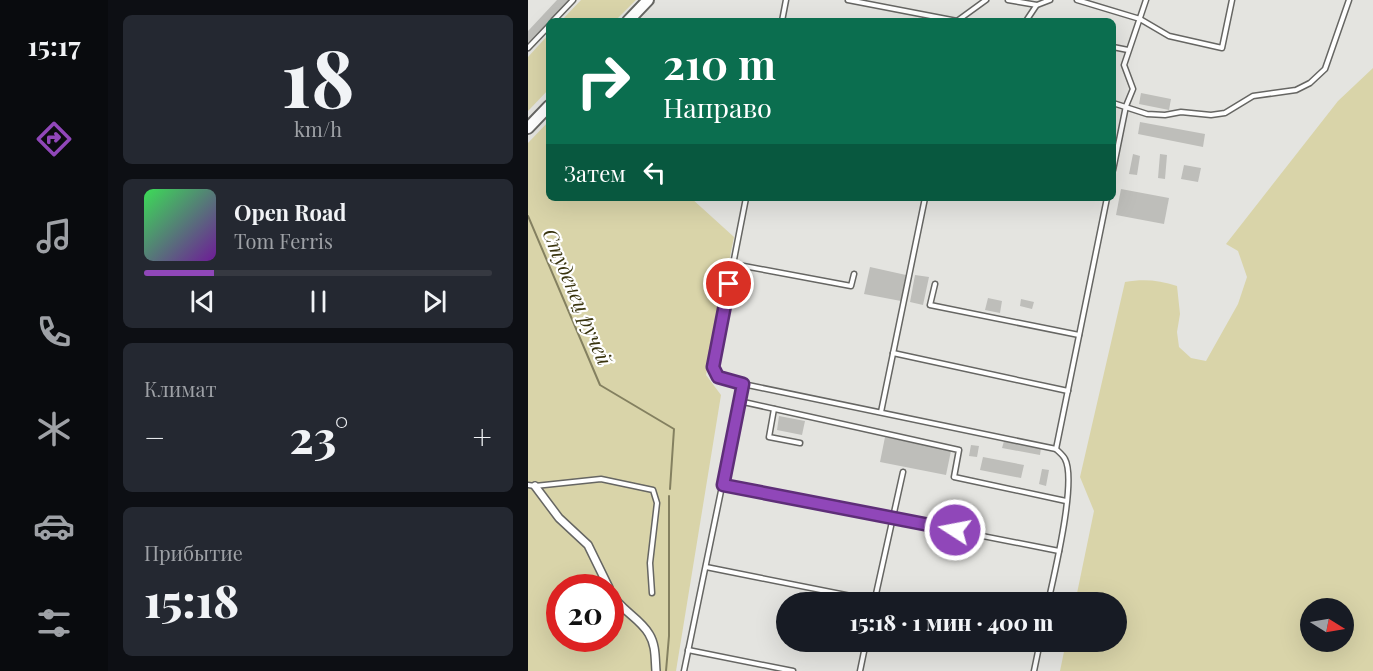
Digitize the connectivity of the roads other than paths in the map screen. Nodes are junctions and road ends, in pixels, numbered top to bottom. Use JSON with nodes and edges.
{"nodes":[{"id":1,"x":573,"y":0,"type":"edge"},
{"id":2,"x":648,"y":0,"type":"edge"},
{"id":3,"x":786,"y":0,"type":"edge"},
{"id":4,"x":849,"y":0,"type":"edge"},
{"id":5,"x":986,"y":0,"type":"edge"},
{"id":6,"x":1008,"y":0,"type":"edge"},
{"id":7,"x":1050,"y":0,"type":"edge"},
{"id":8,"x":1077,"y":0,"type":"edge"},
{"id":9,"x":1146,"y":0,"type":"edge"},
{"id":10,"x":1232,"y":0,"type":"edge"},
{"id":11,"x":1349,"y":0,"type":"edge"},
{"id":12,"x":1037,"y":5,"type":"junction"},
{"id":13,"x":556,"y":18,"type":"edge"},
{"id":14,"x":631,"y":18,"type":"edge"},
{"id":15,"x":783,"y":18,"type":"edge"},
{"id":16,"x":942,"y":18,"type":"edge"},
{"id":17,"x":961,"y":18,"type":"edge"},
{"id":18,"x":1028,"y":18,"type":"edge"},
{"id":19,"x":1140,"y":19,"type":"junction"},
{"id":20,"x":546,"y":29,"type":"edge"},
{"id":21,"x":528,"y":48,"type":"edge"},
{"id":22,"x":1116,"y":48,"type":"edge"},
{"id":23,"x":1128,"y":50,"type":"junction"},
{"id":24,"x":1116,"y":104,"type":"edge"},
{"id":25,"x":1126,"y":106,"type":"junction"},
{"id":26,"x":546,"y":109,"type":"edge"},
{"id":27,"x":528,"y":128,"type":"edge"},
{"id":28,"x":1116,"y":155,"type":"edge"},
{"id":29,"x":745,"y":201,"type":"edge"},
{"id":30,"x":924,"y":201,"type":"edge"},
{"id":31,"x":1106,"y":201,"type":"edge"},
{"id":32,"x":733,"y":264,"type":"junction"},
{"id":33,"x":854,"y":274,"type":"dead end"},
{"id":34,"x":934,"y":284,"type":"dead end"},
{"id":35,"x":1079,"y":335,"type":"junction"},
{"id":36,"x":893,"y":353,"type":"junction"},
{"id":37,"x":743,"y":384,"type":"junction"},
{"id":38,"x":1068,"y":391,"type":"junction"},
{"id":39,"x":740,"y":401,"type":"junction"},
{"id":40,"x":774,"y":409,"type":"junction"},
{"id":41,"x":881,"y":412,"type":"junction"},
{"id":42,"x":800,"y":443,"type":"dead end"},
{"id":43,"x":1056,"y":448,"type":"junction"},
{"id":44,"x":903,"y":472,"type":"dead end"},
{"id":45,"x":723,"y":485,"type":"junction"},
{"id":46,"x":531,"y":486,"type":"edge"},
{"id":47,"x":1066,"y":501,"type":"junction"},
{"id":48,"x":892,"y":518,"type":"junction"},
{"id":49,"x":1059,"y":551,"type":"junction"},
{"id":50,"x":706,"y":567,"type":"junction"},
{"id":51,"x":602,"y":574,"type":"edge"},
{"id":52,"x":826,"y":592,"type":"edge"},
{"id":53,"x":876,"y":592,"type":"edge"},
{"id":54,"x":1050,"y":592,"type":"edge"},
{"id":55,"x":652,"y":593,"type":"dead end"},
{"id":56,"x":624,"y":609,"type":"edge"},
{"id":57,"x":688,"y":650,"type":"junction"},
{"id":58,"x":864,"y":652,"type":"edge"},
{"id":59,"x":1038,"y":652,"type":"edge"},
{"id":60,"x":656,"y":671,"type":"edge"},
{"id":61,"x":684,"y":671,"type":"edge"},
{"id":62,"x":793,"y":671,"type":"edge"},
{"id":63,"x":860,"y":671,"type":"edge"},
{"id":64,"x":1034,"y":671,"type":"edge"}],
"edges":[{"from":1,"to":13,"type":"lane"},
{"from":2,"to":14,"type":"main road"},
{"from":3,"to":15,"type":"lane"},
{"from":4,"to":16,"type":"lane"},
{"from":5,"to":17,"type":"lane"},
{"from":6,"to":12,"type":"lane"},
{"from":7,"to":12,"type":"lane"},
{"from":8,"to":19,"type":"lane"},
{"from":9,"to":19,"type":"lane"},
{"from":10,"to":19,"type":"lane"},
{"from":11,"to":25,"type":"lane"},
{"from":12,"to":18,"type":"lane"},
{"from":19,"to":23,"type":"lane"},
{"from":20,"to":21,"type":"lane"},
{"from":22,"to":23,"type":"lane"},
{"from":23,"to":25,"type":"lane"},
{"from":24,"to":25,"type":"lane"},
{"from":25,"to":28,"type":"lane"},
{"from":26,"to":27,"type":"main road"},
{"from":29,"to":32,"type":"lane"},
{"from":30,"to":36,"type":"lane"},
{"from":31,"to":35,"type":"lane"},
{"from":32,"to":33,"type":"lane"},
{"from":32,"to":37,"type":"lane"},
{"from":34,"to":35,"type":"lane"},
{"from":35,"to":38,"type":"lane"},
{"from":36,"to":38,"type":"lane"},
{"from":36,"to":41,"type":"lane"},
{"from":37,"to":39,"type":"lane"},
{"from":37,"to":41,"type":"lane"},
{"from":38,"to":43,"type":"lane"},
{"from":39,"to":40,"type":"lane"},
{"from":39,"to":45,"type":"lane"},
{"from":40,"to":42,"type":"lane"},
{"from":40,"to":47,"type":"lane"},
{"from":41,"to":43,"type":"lane"},
{"from":43,"to":47,"type":"lane"},
{"from":44,"to":48,"type":"lane"},
{"from":45,"to":48,"type":"lane"},
{"from":45,"to":50,"type":"lane"},
{"from":46,"to":51,"type":"street"},
{"from":46,"to":55,"type":"lane"},
{"from":47,"to":49,"type":"lane"},
{"from":48,"to":49,"type":"lane"},
{"from":48,"to":53,"type":"lane"},
{"from":49,"to":54,"type":"lane"},
{"from":50,"to":52,"type":"lane"},
{"from":50,"to":57,"type":"lane"},
{"from":56,"to":60,"type":"street"},
{"from":57,"to":61,"type":"lane"},
{"from":57,"to":62,"type":"lane"},
{"from":58,"to":63,"type":"lane"},
{"from":59,"to":64,"type":"lane"}]}
